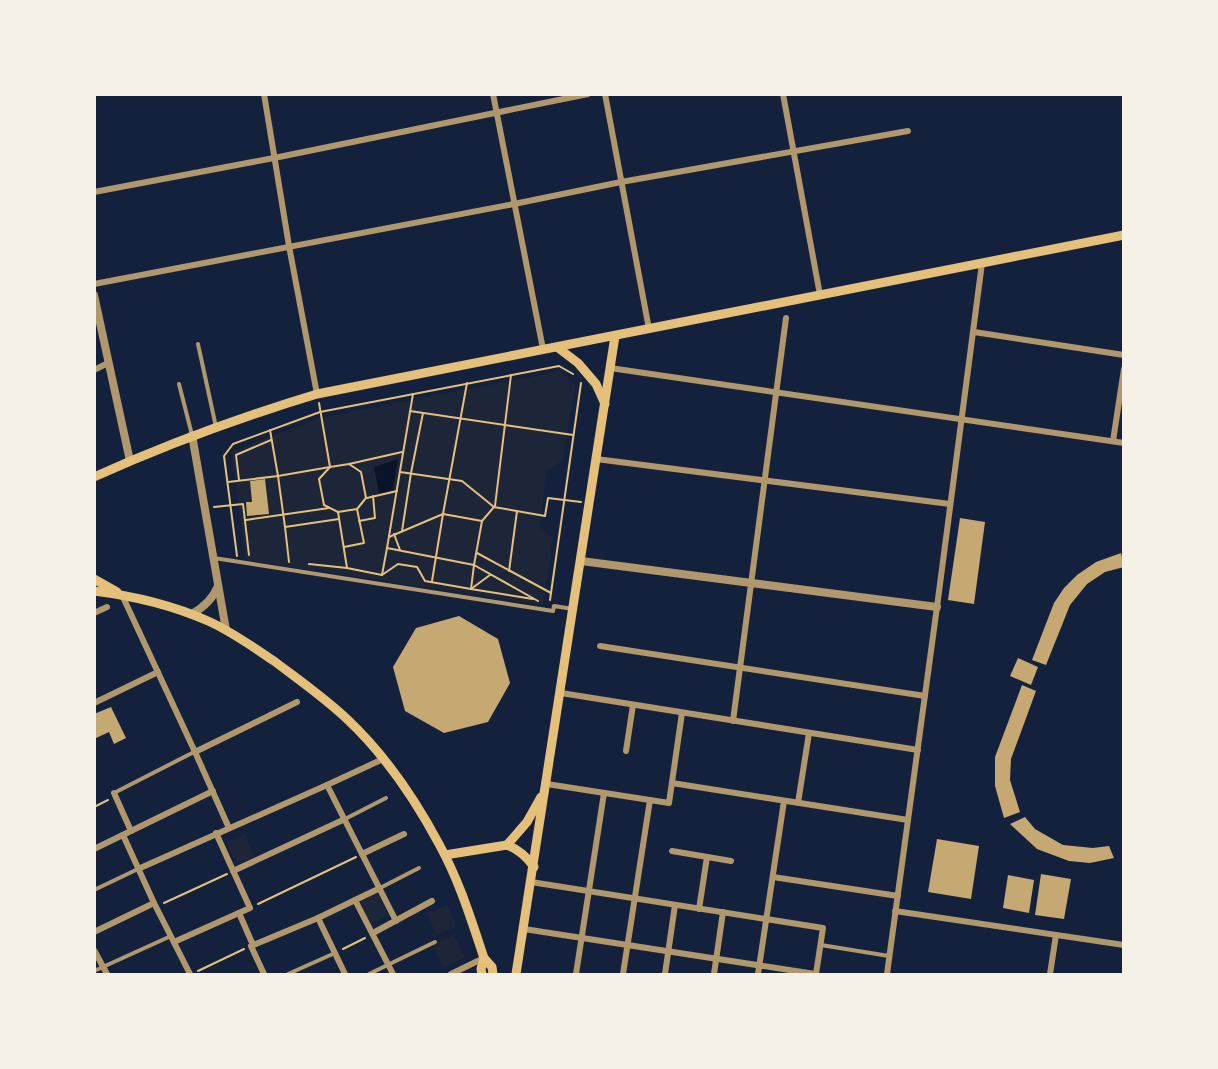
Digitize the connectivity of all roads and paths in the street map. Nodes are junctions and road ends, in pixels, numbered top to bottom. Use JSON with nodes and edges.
{"nodes":[{"id":1,"x":264,"y":94,"type":"edge"},
{"id":2,"x":493,"y":94,"type":"edge"},
{"id":3,"x":588,"y":94,"type":"edge"},
{"id":4,"x":605,"y":94,"type":"edge"},
{"id":5,"x":783,"y":94,"type":"edge"},
{"id":6,"x":496,"y":113,"type":"junction"},
{"id":7,"x":908,"y":131,"type":"dead end"},
{"id":8,"x":794,"y":152,"type":"junction"},
{"id":9,"x":274,"y":158,"type":"junction"},
{"id":10,"x":621,"y":182,"type":"junction"},
{"id":11,"x":94,"y":192,"type":"edge"},
{"id":12,"x":514,"y":204,"type":"junction"},
{"id":13,"x":1124,"y":235,"type":"edge"},
{"id":14,"x":289,"y":246,"type":"junction"},
{"id":15,"x":982,"y":262,"type":"junction"},
{"id":16,"x":94,"y":284,"type":"edge"},
{"id":17,"x":94,"y":295,"type":"edge"},
{"id":18,"x":820,"y":295,"type":"junction"},
{"id":19,"x":786,"y":318,"type":"dead end"},
{"id":20,"x":649,"y":329,"type":"junction"},
{"id":21,"x":974,"y":332,"type":"junction"},
{"id":22,"x":615,"y":336,"type":"junction"},
{"id":23,"x":198,"y":344,"type":"dead end"},
{"id":24,"x":557,"y":347,"type":"junction"},
{"id":25,"x":543,"y":349,"type":"junction"},
{"id":26,"x":1124,"y":355,"type":"edge"},
{"id":27,"x":108,"y":363,"type":"junction"},
{"id":28,"x":610,"y":368,"type":"junction"},
{"id":29,"x":1124,"y":369,"type":"edge"},
{"id":30,"x":94,"y":370,"type":"edge"},
{"id":31,"x":511,"y":375,"type":"junction"},
{"id":32,"x":467,"y":383,"type":"junction"},
{"id":33,"x":179,"y":384,"type":"dead end"},
{"id":34,"x":776,"y":392,"type":"junction"},
{"id":35,"x":317,"y":394,"type":"junction"},
{"id":36,"x":413,"y":394,"type":"junction"},
{"id":37,"x":605,"y":404,"type":"junction"},
{"id":38,"x":410,"y":411,"type":"junction"},
{"id":39,"x":320,"y":412,"type":"junction"},
{"id":40,"x":423,"y":413,"type":"junction"},
{"id":41,"x":460,"y":419,"type":"junction"},
{"id":42,"x":962,"y":419,"type":"junction"},
{"id":43,"x":505,"y":425,"type":"junction"},
{"id":44,"x":216,"y":427,"type":"junction"},
{"id":45,"x":270,"y":430,"type":"junction"},
{"id":46,"x":192,"y":435,"type":"junction"},
{"id":47,"x":574,"y":435,"type":"junction"},
{"id":48,"x":272,"y":441,"type":"junction"},
{"id":49,"x":1113,"y":441,"type":"junction"},
{"id":50,"x":1124,"y":443,"type":"edge"},
{"id":51,"x":403,"y":452,"type":"junction"},
{"id":52,"x":596,"y":459,"type":"junction"},
{"id":53,"x":130,"y":461,"type":"junction"},
{"id":54,"x":349,"y":464,"type":"junction"},
{"id":55,"x":330,"y":467,"type":"junction"},
{"id":56,"x":400,"y":471,"type":"junction"},
{"id":57,"x":411,"y":473,"type":"junction"},
{"id":58,"x":278,"y":476,"type":"junction"},
{"id":59,"x":94,"y":477,"type":"edge"},
{"id":60,"x":449,"y":479,"type":"junction"},
{"id":61,"x":239,"y":480,"type":"junction"},
{"id":62,"x":765,"y":480,"type":"junction"},
{"id":63,"x":227,"y":482,"type":"junction"},
{"id":64,"x":396,"y":491,"type":"junction"},
{"id":65,"x":373,"y":496,"type":"junction"},
{"id":66,"x":366,"y":498,"type":"junction"},
{"id":67,"x":564,"y":500,"type":"junction"},
{"id":68,"x":590,"y":503,"type":"junction"},
{"id":69,"x":950,"y":504,"type":"junction"},
{"id":70,"x":230,"y":505,"type":"junction"},
{"id":71,"x":205,"y":507,"type":"junction"},
{"id":72,"x":494,"y":507,"type":"junction"},
{"id":73,"x":329,"y":508,"type":"junction"},
{"id":74,"x":357,"y":509,"type":"junction"},
{"id":75,"x":517,"y":511,"type":"junction"},
{"id":76,"x":338,"y":512,"type":"junction"},
{"id":77,"x":443,"y":513,"type":"junction"},
{"id":78,"x":284,"y":514,"type":"junction"},
{"id":79,"x":339,"y":519,"type":"junction"},
{"id":80,"x":245,"y":520,"type":"junction"},
{"id":81,"x":359,"y":521,"type":"junction"},
{"id":82,"x":482,"y":521,"type":"junction"},
{"id":83,"x":285,"y":527,"type":"junction"},
{"id":84,"x":402,"y":531,"type":"junction"},
{"id":85,"x":394,"y":534,"type":"junction"},
{"id":86,"x":389,"y":537,"type":"junction"},
{"id":87,"x":344,"y":547,"type":"junction"},
{"id":88,"x":387,"y":548,"type":"junction"},
{"id":89,"x":400,"y":550,"type":"junction"},
{"id":90,"x":476,"y":553,"type":"junction"},
{"id":91,"x":250,"y":555,"type":"dead end"},
{"id":92,"x":436,"y":557,"type":"junction"},
{"id":93,"x":214,"y":558,"type":"junction"},
{"id":94,"x":581,"y":561,"type":"junction"},
{"id":95,"x":237,"y":562,"type":"junction"},
{"id":96,"x":288,"y":562,"type":"dead end"},
{"id":97,"x":300,"y":563,"type":"dead end"},
{"id":98,"x":474,"y":565,"type":"junction"},
{"id":99,"x":347,"y":568,"type":"junction"},
{"id":100,"x":509,"y":571,"type":"junction"},
{"id":101,"x":491,"y":574,"type":"junction"},
{"id":102,"x":382,"y":575,"type":"junction"},
{"id":103,"x":94,"y":579,"type":"edge"},
{"id":104,"x":432,"y":582,"type":"junction"},
{"id":105,"x":751,"y":583,"type":"junction"},
{"id":106,"x":219,"y":586,"type":"junction"},
{"id":107,"x":471,"y":589,"type":"junction"},
{"id":108,"x":94,"y":591,"type":"edge"},
{"id":109,"x":551,"y":593,"type":"junction"},
{"id":110,"x":122,"y":594,"type":"junction"},
{"id":111,"x":536,"y":599,"type":"junction"},
{"id":112,"x":542,"y":604,"type":"dead end"},
{"id":113,"x":107,"y":607,"type":"dead end"},
{"id":114,"x":938,"y":607,"type":"junction"},
{"id":115,"x":549,"y":608,"type":"dead end"},
{"id":116,"x":573,"y":610,"type":"junction"},
{"id":117,"x":94,"y":613,"type":"edge"},
{"id":118,"x":192,"y":614,"type":"junction"},
{"id":119,"x":226,"y":630,"type":"junction"},
{"id":120,"x":600,"y":646,"type":"dead end"},
{"id":121,"x":740,"y":667,"type":"junction"},
{"id":122,"x":158,"y":672,"type":"junction"},
{"id":123,"x":561,"y":693,"type":"junction"},
{"id":124,"x":926,"y":696,"type":"junction"},
{"id":125,"x":297,"y":702,"type":"dead end"},
{"id":126,"x":94,"y":703,"type":"edge"},
{"id":127,"x":633,"y":705,"type":"junction"},
{"id":128,"x":682,"y":713,"type":"junction"},
{"id":129,"x":733,"y":721,"type":"junction"},
{"id":130,"x":809,"y":732,"type":"junction"},
{"id":131,"x":918,"y":750,"type":"junction"},
{"id":132,"x":626,"y":751,"type":"dead end"},
{"id":133,"x":195,"y":752,"type":"junction"},
{"id":134,"x":383,"y":759,"type":"junction"},
{"id":135,"x":672,"y":783,"type":"junction"},
{"id":136,"x":547,"y":784,"type":"junction"},
{"id":137,"x":327,"y":785,"type":"junction"},
{"id":138,"x":213,"y":791,"type":"junction"},
{"id":139,"x":604,"y":793,"type":"junction"},
{"id":140,"x":114,"y":795,"type":"junction"},
{"id":141,"x":386,"y":798,"type":"dead end"},
{"id":142,"x":650,"y":800,"type":"junction"},
{"id":143,"x":784,"y":801,"type":"junction"},
{"id":144,"x":798,"y":803,"type":"junction"},
{"id":145,"x":94,"y":807,"type":"edge"},
{"id":146,"x":345,"y":819,"type":"junction"},
{"id":147,"x":908,"y":820,"type":"junction"},
{"id":148,"x":229,"y":828,"type":"junction"},
{"id":149,"x":131,"y":831,"type":"junction"},
{"id":150,"x":216,"y":833,"type":"junction"},
{"id":151,"x":404,"y":834,"type":"dead end"},
{"id":152,"x":123,"y":835,"type":"junction"},
{"id":153,"x":507,"y":845,"type":"junction"},
{"id":154,"x":94,"y":849,"type":"edge"},
{"id":155,"x":672,"y":851,"type":"dead end"},
{"id":156,"x":362,"y":854,"type":"junction"},
{"id":157,"x":445,"y":855,"type":"junction"},
{"id":158,"x":707,"y":857,"type":"junction"},
{"id":159,"x":731,"y":861,"type":"dead end"},
{"id":160,"x":534,"y":867,"type":"junction"},
{"id":161,"x":419,"y":868,"type":"dead end"},
{"id":162,"x":138,"y":869,"type":"junction"},
{"id":163,"x":233,"y":871,"type":"junction"},
{"id":164,"x":773,"y":877,"type":"junction"},
{"id":165,"x":531,"y":882,"type":"junction"},
{"id":166,"x":380,"y":888,"type":"junction"},
{"id":167,"x":94,"y":890,"type":"edge"},
{"id":168,"x":589,"y":891,"type":"junction"},
{"id":169,"x":898,"y":896,"type":"junction"},
{"id":170,"x":635,"y":898,"type":"junction"},
{"id":171,"x":355,"y":900,"type":"junction"},
{"id":172,"x":432,"y":902,"type":"dead end"},
{"id":173,"x":155,"y":905,"type":"junction"},
{"id":174,"x":675,"y":905,"type":"junction"},
{"id":175,"x":250,"y":908,"type":"junction"},
{"id":176,"x":699,"y":909,"type":"junction"},
{"id":177,"x":896,"y":911,"type":"junction"},
{"id":178,"x":723,"y":912,"type":"junction"},
{"id":179,"x":239,"y":913,"type":"junction"},
{"id":180,"x":318,"y":918,"type":"junction"},
{"id":181,"x":766,"y":919,"type":"junction"},
{"id":182,"x":396,"y":921,"type":"junction"},
{"id":183,"x":524,"y":929,"type":"junction"},
{"id":184,"x":94,"y":932,"type":"edge"},
{"id":185,"x":373,"y":933,"type":"junction"},
{"id":186,"x":1056,"y":935,"type":"junction"},
{"id":187,"x":582,"y":938,"type":"junction"},
{"id":188,"x":172,"y":939,"type":"junction"},
{"id":189,"x":435,"y":942,"type":"dead end"},
{"id":190,"x":252,"y":945,"type":"junction"},
{"id":191,"x":628,"y":945,"type":"junction"},
{"id":192,"x":820,"y":945,"type":"junction"},
{"id":193,"x":1124,"y":945,"type":"edge"},
{"id":194,"x":94,"y":950,"type":"edge"},
{"id":195,"x":668,"y":952,"type":"junction"},
{"id":196,"x":335,"y":953,"type":"junction"},
{"id":197,"x":889,"y":956,"type":"junction"},
{"id":198,"x":484,"y":958,"type":"junction"},
{"id":199,"x":716,"y":959,"type":"junction"},
{"id":200,"x":388,"y":965,"type":"junction"},
{"id":201,"x":759,"y":966,"type":"junction"},
{"id":202,"x":104,"y":967,"type":"junction"},
{"id":203,"x":94,"y":971,"type":"edge"},
{"id":204,"x":190,"y":973,"type":"edge"},
{"id":205,"x":107,"y":975,"type":"edge"},
{"id":206,"x":181,"y":975,"type":"edge"},
{"id":207,"x":264,"y":975,"type":"edge"},
{"id":208,"x":288,"y":975,"type":"edge"},
{"id":209,"x":345,"y":975,"type":"edge"},
{"id":210,"x":369,"y":975,"type":"edge"},
{"id":211,"x":393,"y":975,"type":"edge"},
{"id":212,"x":451,"y":975,"type":"edge"},
{"id":213,"x":482,"y":975,"type":"edge"},
{"id":214,"x":493,"y":975,"type":"edge"},
{"id":215,"x":516,"y":975,"type":"edge"},
{"id":216,"x":576,"y":975,"type":"edge"},
{"id":217,"x":623,"y":975,"type":"edge"},
{"id":218,"x":665,"y":975,"type":"edge"},
{"id":219,"x":714,"y":975,"type":"edge"},
{"id":220,"x":758,"y":975,"type":"edge"},
{"id":221,"x":815,"y":975,"type":"edge"},
{"id":222,"x":886,"y":975,"type":"edge"},
{"id":223,"x":1050,"y":975,"type":"edge"}],
"edges":[{"from":1,"to":9,"type":"street"},
{"from":2,"to":6,"type":"street"},
{"from":3,"to":6,"type":"street"},
{"from":4,"to":10,"type":"street"},
{"from":5,"to":8,"type":"street"},
{"from":6,"to":9,"type":"street"},
{"from":6,"to":12,"type":"street"},
{"from":7,"to":8,"type":"street"},
{"from":8,"to":10,"type":"street"},
{"from":8,"to":18,"type":"street"},
{"from":9,"to":11,"type":"street"},
{"from":9,"to":14,"type":"street"},
{"from":10,"to":12,"type":"street"},
{"from":10,"to":20,"type":"street"},
{"from":12,"to":14,"type":"street"},
{"from":12,"to":25,"type":"street"},
{"from":13,"to":15,"type":"main road"},
{"from":14,"to":16,"type":"street"},
{"from":14,"to":35,"type":"street"},
{"from":15,"to":18,"type":"main road"},
{"from":15,"to":21,"type":"street"},
{"from":17,"to":27,"type":"street"},
{"from":18,"to":20,"type":"main road"},
{"from":19,"to":34,"type":"street"},
{"from":20,"to":22,"type":"main road"},
{"from":21,"to":26,"type":"street"},
{"from":21,"to":42,"type":"street"},
{"from":22,"to":24,"type":"main road"},
{"from":22,"to":28,"type":"main road"},
{"from":23,"to":44,"type":"lane"},
{"from":24,"to":25,"type":"main road"},
{"from":24,"to":37,"type":"main road"},
{"from":25,"to":35,"type":"main road"},
{"from":27,"to":30,"type":"street"},
{"from":27,"to":53,"type":"street"},
{"from":28,"to":34,"type":"street"},
{"from":28,"to":37,"type":"main road"},
{"from":29,"to":49,"type":"street"},
{"from":31,"to":32,"type":"path"},
{"from":31,"to":43,"type":"path"},
{"from":31,"to":47,"type":"path"},
{"from":32,"to":36,"type":"path"},
{"from":32,"to":41,"type":"path"},
{"from":33,"to":46,"type":"lane"},
{"from":34,"to":42,"type":"street"},
{"from":34,"to":62,"type":"street"},
{"from":35,"to":39,"type":"path"},
{"from":35,"to":44,"type":"main road"},
{"from":36,"to":38,"type":"path"},
{"from":36,"to":39,"type":"path"},
{"from":37,"to":52,"type":"main road"},
{"from":38,"to":40,"type":"path"},
{"from":38,"to":51,"type":"path"},
{"from":39,"to":45,"type":"path"},
{"from":39,"to":55,"type":"path"},
{"from":40,"to":41,"type":"path"},
{"from":40,"to":57,"type":"path"},
{"from":41,"to":43,"type":"path"},
{"from":41,"to":60,"type":"path"},
{"from":42,"to":49,"type":"street"},
{"from":42,"to":69,"type":"street"},
{"from":43,"to":47,"type":"path"},
{"from":43,"to":72,"type":"path"},
{"from":44,"to":46,"type":"main road"},
{"from":45,"to":48,"type":"path"},
{"from":45,"to":63,"type":"path"},
{"from":46,"to":53,"type":"main road"},
{"from":46,"to":71,"type":"street"},
{"from":47,"to":67,"type":"path"},
{"from":48,"to":58,"type":"path"},
{"from":48,"to":61,"type":"path"},
{"from":49,"to":50,"type":"street"},
{"from":51,"to":54,"type":"path"},
{"from":51,"to":56,"type":"path"},
{"from":52,"to":62,"type":"street"},
{"from":52,"to":68,"type":"main road"},
{"from":53,"to":59,"type":"main road"},
{"from":54,"to":55,"type":"path"},
{"from":54,"to":66,"type":"path"},
{"from":55,"to":58,"type":"path"},
{"from":55,"to":73,"type":"path"},
{"from":56,"to":57,"type":"path"},
{"from":56,"to":64,"type":"path"},
{"from":57,"to":60,"type":"path"},
{"from":57,"to":84,"type":"path"},
{"from":58,"to":61,"type":"path"},
{"from":58,"to":78,"type":"path"},
{"from":60,"to":72,"type":"path"},
{"from":60,"to":77,"type":"path"},
{"from":61,"to":63,"type":"path"},
{"from":62,"to":69,"type":"street"},
{"from":62,"to":105,"type":"street"},
{"from":63,"to":70,"type":"path"},
{"from":64,"to":65,"type":"path"},
{"from":64,"to":86,"type":"path"},
{"from":65,"to":66,"type":"path"},
{"from":65,"to":81,"type":"path"},
{"from":66,"to":74,"type":"path"},
{"from":67,"to":68,"type":"path"},
{"from":67,"to":75,"type":"path"},
{"from":67,"to":109,"type":"path"},
{"from":68,"to":94,"type":"main road"},
{"from":69,"to":114,"type":"street"},
{"from":70,"to":71,"type":"path"},
{"from":70,"to":80,"type":"path"},
{"from":70,"to":95,"type":"path"},
{"from":71,"to":93,"type":"street"},
{"from":72,"to":75,"type":"path"},
{"from":72,"to":82,"type":"path"},
{"from":73,"to":76,"type":"path"},
{"from":73,"to":78,"type":"path"},
{"from":74,"to":76,"type":"path"},
{"from":74,"to":81,"type":"path"},
{"from":75,"to":100,"type":"path"},
{"from":76,"to":79,"type":"path"},
{"from":77,"to":82,"type":"path"},
{"from":77,"to":84,"type":"path"},
{"from":77,"to":92,"type":"path"},
{"from":78,"to":80,"type":"path"},
{"from":78,"to":83,"type":"path"},
{"from":79,"to":83,"type":"path"},
{"from":79,"to":87,"type":"path"},
{"from":80,"to":91,"type":"path"},
{"from":81,"to":87,"type":"path"},
{"from":82,"to":90,"type":"path"},
{"from":83,"to":96,"type":"path"},
{"from":84,"to":85,"type":"path"},
{"from":85,"to":86,"type":"path"},
{"from":85,"to":89,"type":"path"},
{"from":86,"to":88,"type":"path"},
{"from":87,"to":99,"type":"path"},
{"from":88,"to":89,"type":"path"},
{"from":88,"to":102,"type":"path"},
{"from":89,"to":92,"type":"path"},
{"from":90,"to":98,"type":"path"},
{"from":90,"to":100,"type":"path"},
{"from":92,"to":98,"type":"path"},
{"from":92,"to":104,"type":"path"},
{"from":93,"to":95,"type":"lane"},
{"from":93,"to":106,"type":"street"},
{"from":94,"to":105,"type":"street"},
{"from":94,"to":116,"type":"main road"},
{"from":95,"to":116,"type":"lane"},
{"from":97,"to":99,"type":"path"},
{"from":98,"to":101,"type":"path"},
{"from":98,"to":107,"type":"path"},
{"from":99,"to":102,"type":"path"},
{"from":100,"to":109,"type":"path"},
{"from":101,"to":107,"type":"path"},
{"from":101,"to":111,"type":"path"},
{"from":102,"to":104,"type":"path"},
{"from":103,"to":110,"type":"main road"},
{"from":104,"to":107,"type":"path"},
{"from":105,"to":114,"type":"street"},
{"from":105,"to":121,"type":"street"},
{"from":106,"to":118,"type":"street"},
{"from":106,"to":119,"type":"street"},
{"from":107,"to":111,"type":"path"},
{"from":108,"to":110,"type":"main road"},
{"from":109,"to":115,"type":"path"},
{"from":110,"to":118,"type":"main road"},
{"from":110,"to":122,"type":"street"},
{"from":111,"to":112,"type":"path"},
{"from":113,"to":117,"type":"street"},
{"from":114,"to":124,"type":"street"},
{"from":116,"to":123,"type":"main road"},
{"from":118,"to":119,"type":"main road"},
{"from":119,"to":134,"type":"main road"},
{"from":120,"to":121,"type":"street"},
{"from":121,"to":124,"type":"street"},
{"from":121,"to":129,"type":"street"},
{"from":122,"to":126,"type":"street"},
{"from":122,"to":133,"type":"street"},
{"from":123,"to":127,"type":"street"},
{"from":123,"to":136,"type":"main road"},
{"from":124,"to":131,"type":"street"},
{"from":125,"to":133,"type":"street"},
{"from":127,"to":128,"type":"street"},
{"from":127,"to":132,"type":"street"},
{"from":128,"to":129,"type":"street"},
{"from":128,"to":135,"type":"street"},
{"from":129,"to":130,"type":"street"},
{"from":130,"to":131,"type":"street"},
{"from":130,"to":144,"type":"street"},
{"from":131,"to":147,"type":"street"},
{"from":133,"to":138,"type":"street"},
{"from":133,"to":140,"type":"lane"},
{"from":134,"to":137,"type":"street"},
{"from":134,"to":157,"type":"main road"},
{"from":135,"to":142,"type":"street"},
{"from":135,"to":143,"type":"street"},
{"from":136,"to":139,"type":"street"},
{"from":136,"to":153,"type":"main road"},
{"from":136,"to":160,"type":"main road"},
{"from":137,"to":146,"type":"street"},
{"from":137,"to":148,"type":"street"},
{"from":138,"to":148,"type":"street"},
{"from":138,"to":149,"type":"street"},
{"from":139,"to":142,"type":"street"},
{"from":139,"to":168,"type":"street"},
{"from":140,"to":145,"type":"path"},
{"from":140,"to":149,"type":"street"},
{"from":141,"to":146,"type":"lane"},
{"from":142,"to":170,"type":"street"},
{"from":143,"to":144,"type":"street"},
{"from":143,"to":164,"type":"street"},
{"from":144,"to":147,"type":"street"},
{"from":146,"to":156,"type":"street"},
{"from":146,"to":163,"type":"street"},
{"from":147,"to":169,"type":"street"},
{"from":148,"to":150,"type":"street"},
{"from":149,"to":152,"type":"street"},
{"from":150,"to":162,"type":"street"},
{"from":150,"to":163,"type":"street"},
{"from":151,"to":156,"type":"street"},
{"from":152,"to":154,"type":"street"},
{"from":152,"to":162,"type":"street"},
{"from":153,"to":157,"type":"main road"},
{"from":153,"to":160,"type":"main road"},
{"from":155,"to":158,"type":"street"},
{"from":156,"to":166,"type":"street"},
{"from":156,"to":175,"type":"path"},
{"from":157,"to":198,"type":"main road"},
{"from":158,"to":159,"type":"street"},
{"from":158,"to":176,"type":"street"},
{"from":160,"to":165,"type":"main road"},
{"from":161,"to":166,"type":"lane"},
{"from":162,"to":167,"type":"lane"},
{"from":162,"to":173,"type":"street"},
{"from":163,"to":173,"type":"path"},
{"from":163,"to":175,"type":"street"},
{"from":164,"to":169,"type":"street"},
{"from":164,"to":181,"type":"street"},
{"from":165,"to":168,"type":"street"},
{"from":165,"to":183,"type":"main road"},
{"from":166,"to":171,"type":"street"},
{"from":166,"to":182,"type":"street"},
{"from":168,"to":170,"type":"street"},
{"from":168,"to":187,"type":"street"},
{"from":169,"to":177,"type":"street"},
{"from":170,"to":174,"type":"street"},
{"from":170,"to":191,"type":"street"},
{"from":171,"to":180,"type":"street"},
{"from":171,"to":185,"type":"street"},
{"from":172,"to":182,"type":"street"},
{"from":173,"to":184,"type":"street"},
{"from":173,"to":188,"type":"street"},
{"from":174,"to":176,"type":"street"},
{"from":174,"to":195,"type":"street"},
{"from":175,"to":179,"type":"street"},
{"from":176,"to":178,"type":"street"},
{"from":177,"to":186,"type":"street"},
{"from":177,"to":197,"type":"street"},
{"from":178,"to":181,"type":"street"},
{"from":178,"to":199,"type":"street"},
{"from":179,"to":188,"type":"street"},
{"from":179,"to":190,"type":"street"},
{"from":180,"to":190,"type":"street"},
{"from":180,"to":196,"type":"street"},
{"from":181,"to":192,"type":"street"},
{"from":181,"to":201,"type":"street"},
{"from":182,"to":185,"type":"street"},
{"from":183,"to":187,"type":"street"},
{"from":183,"to":215,"type":"main road"},
{"from":185,"to":196,"type":"path"},
{"from":185,"to":200,"type":"street"},
{"from":186,"to":193,"type":"street"},
{"from":186,"to":223,"type":"street"},
{"from":187,"to":191,"type":"street"},
{"from":187,"to":216,"type":"street"},
{"from":188,"to":202,"type":"lane"},
{"from":188,"to":204,"type":"street"},
{"from":189,"to":200,"type":"lane"},
{"from":190,"to":204,"type":"path"},
{"from":190,"to":207,"type":"street"},
{"from":191,"to":195,"type":"street"},
{"from":191,"to":217,"type":"street"},
{"from":192,"to":197,"type":"lane"},
{"from":192,"to":221,"type":"street"},
{"from":194,"to":202,"type":"street"},
{"from":195,"to":199,"type":"street"},
{"from":195,"to":218,"type":"street"},
{"from":196,"to":208,"type":"lane"},
{"from":196,"to":209,"type":"street"},
{"from":197,"to":222,"type":"street"},
{"from":198,"to":212,"type":"street"},
{"from":198,"to":213,"type":"main road"},
{"from":198,"to":214,"type":"main road"},
{"from":199,"to":201,"type":"street"},
{"from":199,"to":219,"type":"street"},
{"from":200,"to":210,"type":"lane"},
{"from":200,"to":211,"type":"street"},
{"from":201,"to":220,"type":"street"},
{"from":201,"to":221,"type":"street"},
{"from":202,"to":203,"type":"lane"},
{"from":202,"to":205,"type":"street"},
{"from":204,"to":206,"type":"street"}]}
